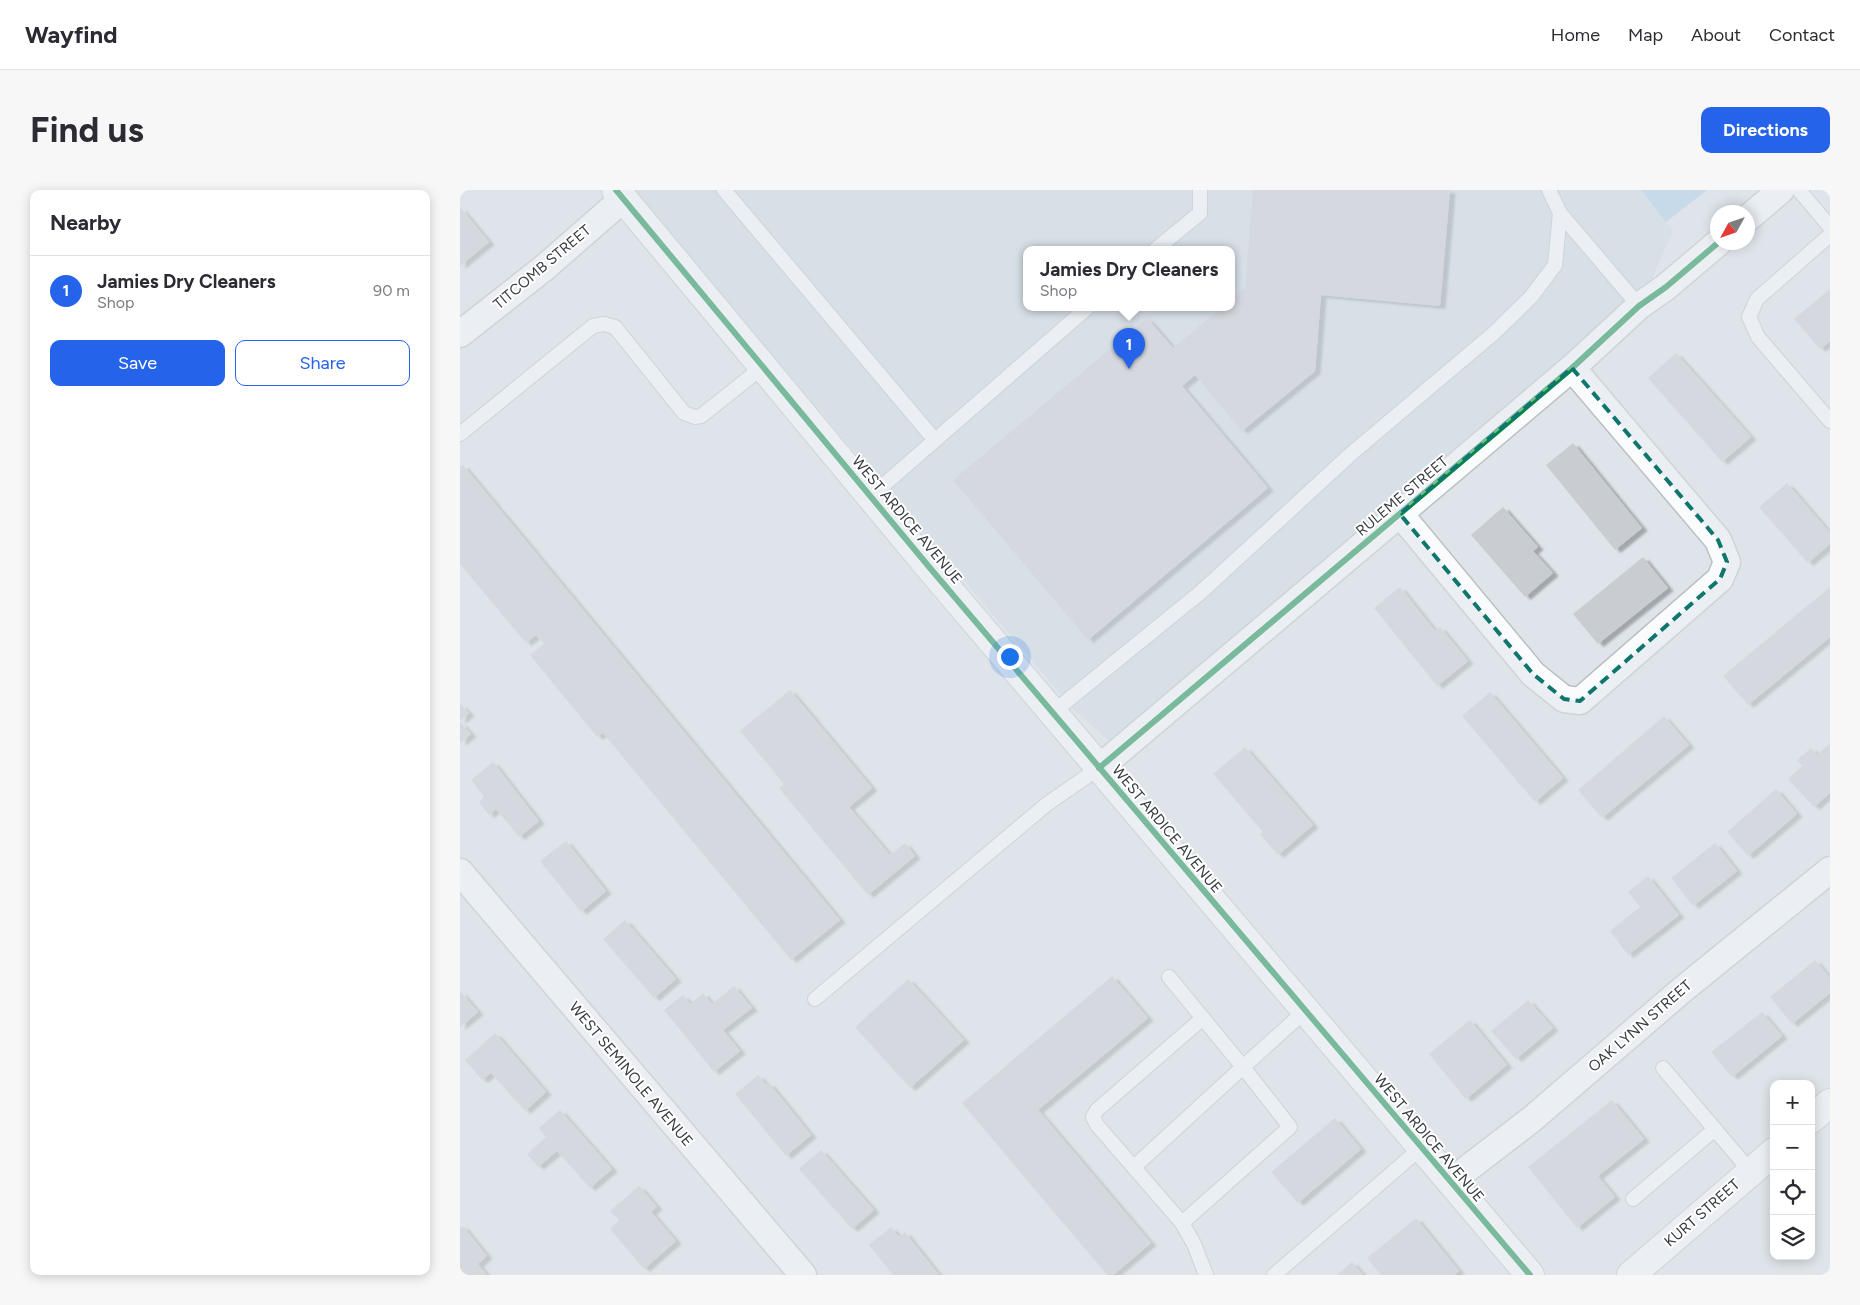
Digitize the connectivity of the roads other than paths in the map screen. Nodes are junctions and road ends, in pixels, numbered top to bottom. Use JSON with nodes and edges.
{"nodes":[{"id":1,"x":724,"y":190,"type":"edge"},
{"id":2,"x":1200,"y":190,"type":"edge"},
{"id":3,"x":1548,"y":190,"type":"edge"},
{"id":4,"x":1781,"y":190,"type":"edge"},
{"id":5,"x":1799,"y":190,"type":"edge"},
{"id":6,"x":619,"y":194,"type":"edge"},
{"id":7,"x":1755,"y":212,"type":"edge"},
{"id":8,"x":1560,"y":213,"type":"junction"},
{"id":9,"x":1830,"y":227,"type":"edge"},
{"id":10,"x":1830,"y":235,"type":"edge"},
{"id":11,"x":1160,"y":246,"type":"edge"},
{"id":12,"x":1710,"y":250,"type":"edge"},
{"id":13,"x":1639,"y":306,"type":"junction"},
{"id":14,"x":1083,"y":311,"type":"edge"},
{"id":15,"x":460,"y":334,"type":"edge"},
{"id":16,"x":764,"y":366,"type":"junction"},
{"id":17,"x":1572,"y":368,"type":"junction"},
{"id":18,"x":1830,"y":420,"type":"edge"},
{"id":19,"x":460,"y":434,"type":"edge"},
{"id":20,"x":934,"y":439,"type":"junction"},
{"id":21,"x":871,"y":496,"type":"junction"},
{"id":22,"x":1400,"y":514,"type":"junction"},
{"id":23,"x":1052,"y":713,"type":"junction"},
{"id":24,"x":1099,"y":768,"type":"junction"},
{"id":25,"x":1830,"y":870,"type":"edge"},
{"id":26,"x":460,"y":872,"type":"edge"},
{"id":27,"x":1169,"y":977,"type":"dead end"},
{"id":28,"x":814,"y":999,"type":"dead end"},
{"id":29,"x":1305,"y":1011,"type":"junction"},
{"id":30,"x":1203,"y":1018,"type":"junction"},
{"id":31,"x":1243,"y":1067,"type":"junction"},
{"id":32,"x":1663,"y":1068,"type":"dead end"},
{"id":33,"x":1830,"y":1103,"type":"edge"},
{"id":34,"x":1815,"y":1116,"type":"edge"},
{"id":35,"x":1715,"y":1129,"type":"junction"},
{"id":36,"x":1421,"y":1148,"type":"junction"},
{"id":37,"x":1770,"y":1155,"type":"edge"},
{"id":38,"x":1134,"y":1167,"type":"junction"},
{"id":39,"x":1751,"y":1172,"type":"junction"},
{"id":40,"x":1450,"y":1182,"type":"junction"},
{"id":41,"x":1633,"y":1199,"type":"dead end"},
{"id":42,"x":1182,"y":1223,"type":"junction"},
{"id":43,"x":803,"y":1275,"type":"edge"},
{"id":44,"x":1206,"y":1275,"type":"edge"},
{"id":45,"x":1274,"y":1275,"type":"edge"},
{"id":46,"x":1530,"y":1275,"type":"edge"},
{"id":47,"x":1631,"y":1275,"type":"edge"}],
"edges":[{"from":1,"to":20,"type":"lane"},
{"from":2,"to":11,"type":"lane"},
{"from":3,"to":8,"type":"lane"},
{"from":4,"to":7,"type":"street"},
{"from":5,"to":9,"type":"lane"},
{"from":6,"to":15,"type":"street","name":"TITCOMB STREET"},
{"from":6,"to":16,"type":"street","name":"WEST ARDICE AVENUE"},
{"from":8,"to":13,"type":"lane"},
{"from":8,"to":23,"type":"lane"},
{"from":10,"to":18,"type":"lane"},
{"from":12,"to":13,"type":"street","name":"RULEME STREET"},
{"from":13,"to":17,"type":"street","name":"RULEME STREET"},
{"from":14,"to":20,"type":"lane"},
{"from":16,"to":19,"type":"lane"},
{"from":16,"to":21,"type":"street","name":"WEST ARDICE AVENUE"},
{"from":17,"to":22,"type":"street","name":"RULEME STREET"},
{"from":17,"to":22,"type":"street"},
{"from":20,"to":21,"type":"lane"},
{"from":21,"to":23,"type":"street","name":"WEST ARDICE AVENUE"},
{"from":22,"to":24,"type":"street","name":"RULEME STREET"},
{"from":23,"to":24,"type":"street","name":"WEST ARDICE AVENUE"},
{"from":24,"to":28,"type":"lane"},
{"from":24,"to":29,"type":"street","name":"WEST ARDICE AVENUE"},
{"from":25,"to":40,"type":"street","name":"OAK LYNN STREET"},
{"from":26,"to":43,"type":"street","name":"WEST SEMINOLE AVENUE"},
{"from":27,"to":30,"type":"lane"},
{"from":29,"to":31,"type":"lane"},
{"from":29,"to":36,"type":"street","name":"WEST ARDICE AVENUE"},
{"from":30,"to":31,"type":"lane"},
{"from":30,"to":38,"type":"lane"},
{"from":31,"to":38,"type":"lane"},
{"from":31,"to":42,"type":"lane"},
{"from":32,"to":35,"type":"lane"},
{"from":33,"to":34,"type":"street"},
{"from":35,"to":39,"type":"lane"},
{"from":35,"to":41,"type":"lane"},
{"from":36,"to":40,"type":"street","name":"WEST ARDICE AVENUE"},
{"from":36,"to":45,"type":"lane"},
{"from":37,"to":39,"type":"street","name":"KURT STREET"},
{"from":38,"to":42,"type":"lane"},
{"from":39,"to":47,"type":"street","name":"KURT STREET"},
{"from":40,"to":46,"type":"street","name":"WEST ARDICE AVENUE"},
{"from":42,"to":44,"type":"lane"}]}
